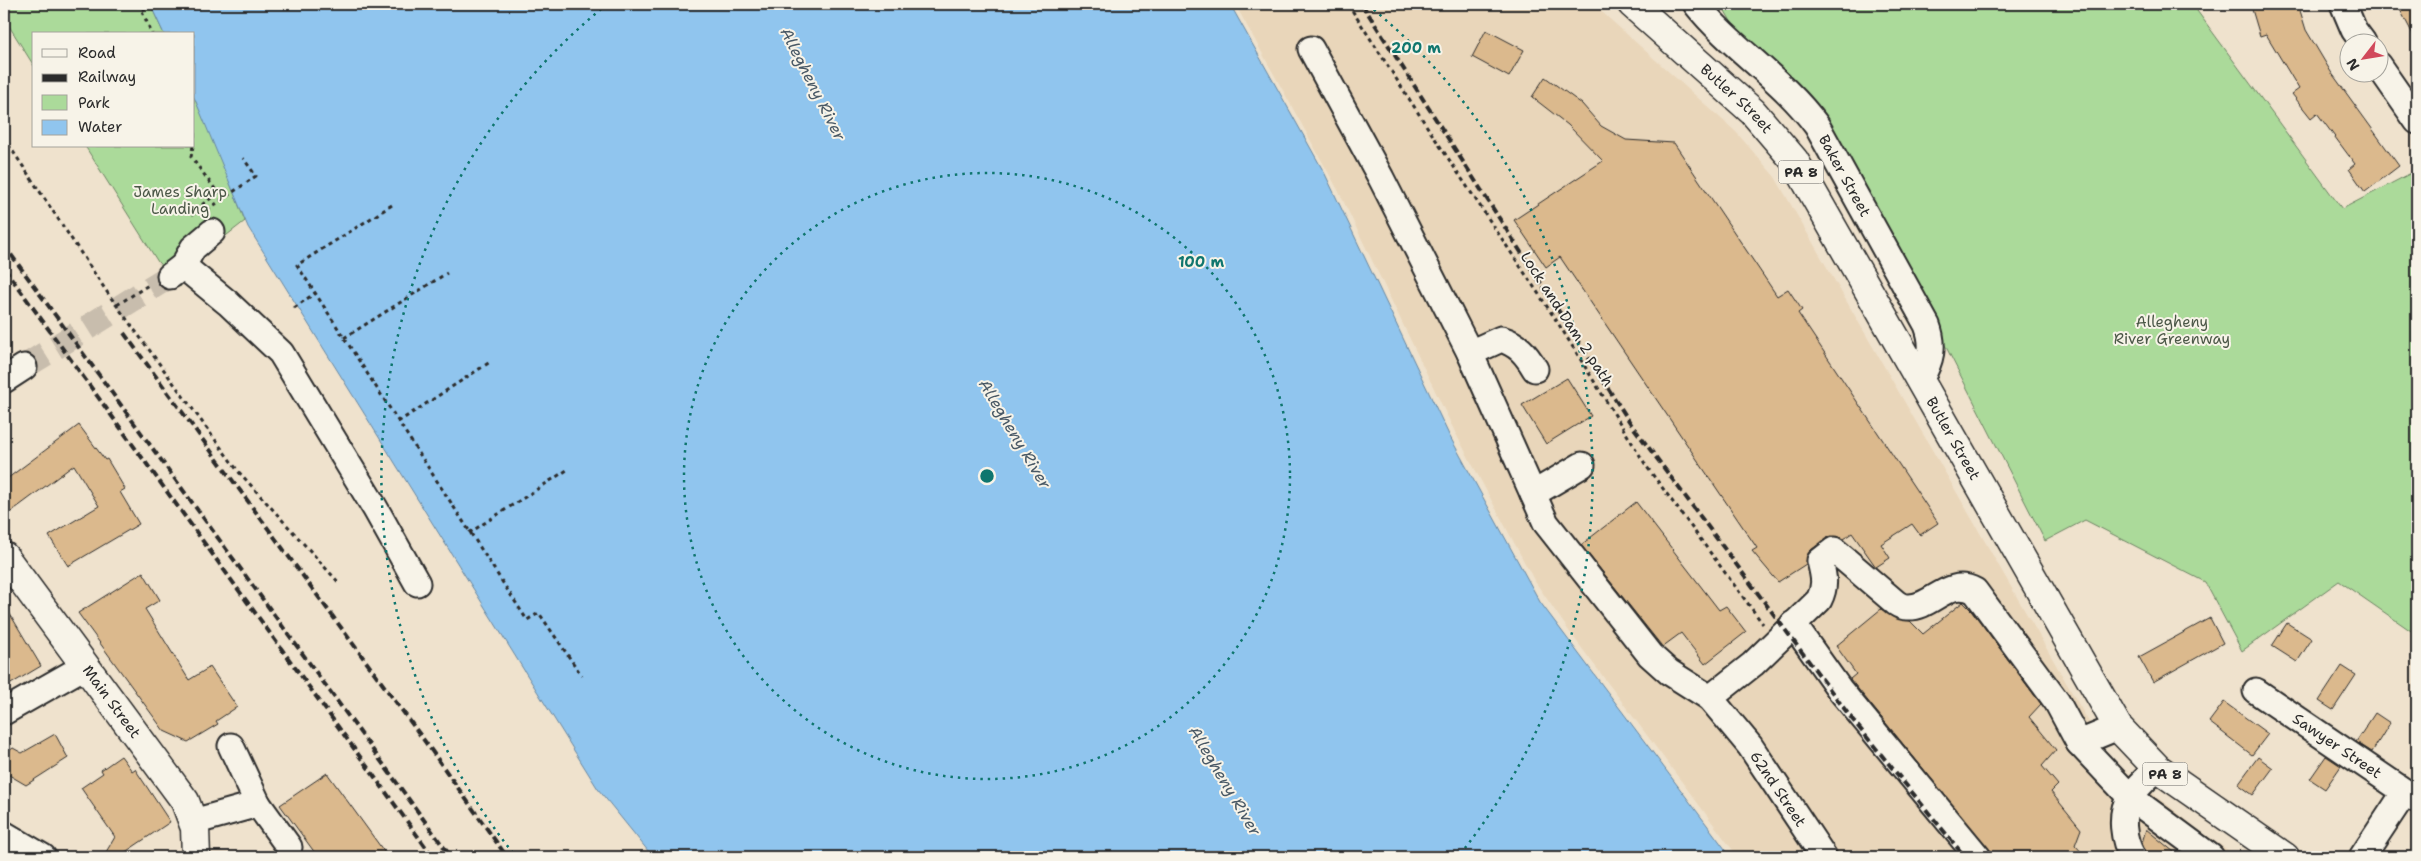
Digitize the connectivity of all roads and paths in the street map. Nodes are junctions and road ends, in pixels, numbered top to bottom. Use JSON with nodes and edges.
{"nodes":[{"id":1,"x":139,"y":4,"type":"edge"},
{"id":2,"x":155,"y":4,"type":"edge"},
{"id":3,"x":1348,"y":4,"type":"edge"},
{"id":4,"x":1632,"y":4,"type":"edge"},
{"id":5,"x":1696,"y":4,"type":"edge"},
{"id":6,"x":2343,"y":4,"type":"edge"},
{"id":7,"x":142,"y":10,"type":"junction"},
{"id":8,"x":151,"y":32,"type":"edge"},
{"id":9,"x":2356,"y":32,"type":"edge"},
{"id":10,"x":1311,"y":49,"type":"dead end"},
{"id":11,"x":2388,"y":79,"type":"edge"},
{"id":12,"x":2417,"y":121,"type":"edge"},
{"id":13,"x":4,"y":138,"type":"edge"},
{"id":14,"x":193,"y":148,"type":"edge"},
{"id":15,"x":243,"y":158,"type":"dead end"},
{"id":16,"x":392,"y":205,"type":"dead end"},
{"id":17,"x":205,"y":228,"type":"junction"},
{"id":18,"x":447,"y":272,"type":"dead end"},
{"id":19,"x":169,"y":274,"type":"junction"},
{"id":20,"x":315,"y":293,"type":"junction"},
{"id":21,"x":117,"y":305,"type":"junction"},
{"id":22,"x":294,"y":308,"type":"dead end"},
{"id":23,"x":344,"y":338,"type":"junction"},
{"id":24,"x":1470,"y":354,"type":"junction"},
{"id":25,"x":490,"y":362,"type":"dead end"},
{"id":26,"x":1535,"y":369,"type":"dead end"},
{"id":27,"x":1920,"y":380,"type":"junction"},
{"id":28,"x":398,"y":422,"type":"junction"},
{"id":29,"x":1582,"y":465,"type":"dead end"},
{"id":30,"x":567,"y":470,"type":"dead end"},
{"id":31,"x":1533,"y":494,"type":"junction"},
{"id":32,"x":469,"y":533,"type":"junction"},
{"id":33,"x":4,"y":556,"type":"edge"},
{"id":34,"x":417,"y":583,"type":"dead end"},
{"id":35,"x":340,"y":584,"type":"dead end"},
{"id":36,"x":1784,"y":632,"type":"junction"},
{"id":37,"x":85,"y":666,"type":"junction"},
{"id":38,"x":582,"y":676,"type":"dead end"},
{"id":39,"x":2256,"y":692,"type":"dead end"},
{"id":40,"x":1710,"y":698,"type":"junction"},
{"id":41,"x":4,"y":712,"type":"edge"},
{"id":42,"x":2118,"y":727,"type":"junction"},
{"id":43,"x":2078,"y":743,"type":"junction"},
{"id":44,"x":231,"y":746,"type":"dead end"},
{"id":45,"x":2157,"y":768,"type":"junction"},
{"id":46,"x":2411,"y":796,"type":"edge"},
{"id":47,"x":2130,"y":797,"type":"junction"},
{"id":48,"x":258,"y":804,"type":"junction"},
{"id":49,"x":193,"y":822,"type":"junction"},
{"id":50,"x":4,"y":834,"type":"edge"},
{"id":51,"x":289,"y":847,"type":"dead end"},
{"id":52,"x":43,"y":857,"type":"edge"},
{"id":53,"x":196,"y":857,"type":"edge"},
{"id":54,"x":1824,"y":857,"type":"edge"},
{"id":55,"x":1978,"y":857,"type":"edge"},
{"id":56,"x":2133,"y":857,"type":"edge"},
{"id":57,"x":2211,"y":857,"type":"edge"},
{"id":58,"x":2285,"y":857,"type":"edge"},
{"id":59,"x":2362,"y":857,"type":"edge"}],
"edges":[{"from":1,"to":7,"type":"path"},
{"from":2,"to":7,"type":"path"},
{"from":3,"to":36,"type":"path","name":"Lock and Dam 2 path"},
{"from":4,"to":27,"type":"main road","name":"Butler Street","number":"PA 8"},
{"from":5,"to":27,"type":"street","name":"Baker Street"},
{"from":6,"to":9,"type":"street"},
{"from":7,"to":8,"type":"path"},
{"from":10,"to":24,"type":"street","name":"62nd Street"},
{"from":11,"to":12,"type":"street"},
{"from":13,"to":21,"type":"path"},
{"from":14,"to":17,"type":"path"},
{"from":15,"to":17,"type":"path"},
{"from":16,"to":20,"type":"path"},
{"from":17,"to":19,"type":"street"},
{"from":18,"to":23,"type":"path"},
{"from":19,"to":21,"type":"path"},
{"from":19,"to":34,"type":"street"},
{"from":20,"to":22,"type":"path"},
{"from":20,"to":23,"type":"path"},
{"from":21,"to":35,"type":"path"},
{"from":23,"to":28,"type":"path"},
{"from":24,"to":26,"type":"street"},
{"from":24,"to":31,"type":"street","name":"62nd Street"},
{"from":25,"to":28,"type":"path"},
{"from":27,"to":42,"type":"main road","name":"Butler Street","number":"PA 8"},
{"from":28,"to":32,"type":"path"},
{"from":29,"to":31,"type":"street"},
{"from":30,"to":32,"type":"path"},
{"from":31,"to":40,"type":"street","name":"62nd Street"},
{"from":32,"to":38,"type":"path"},
{"from":33,"to":37,"type":"main road","name":"Main Street"},
{"from":36,"to":40,"type":"street"},
{"from":36,"to":43,"type":"street"},
{"from":36,"to":55,"type":"street"},
{"from":37,"to":41,"type":"street"},
{"from":37,"to":49,"type":"main road","name":"Main Street"},
{"from":39,"to":46,"type":"street","name":"Sawyer Street"},
{"from":40,"to":54,"type":"street","name":"62nd Street"},
{"from":42,"to":43,"type":"street"},
{"from":42,"to":45,"type":"main road","name":"Butler Street","number":"PA 8"},
{"from":43,"to":47,"type":"street"},
{"from":44,"to":48,"type":"street"},
{"from":45,"to":47,"type":"street"},
{"from":45,"to":58,"type":"main road","name":"Butler Street","number":"PA 8"},
{"from":46,"to":59,"type":"street"},
{"from":47,"to":56,"type":"street"},
{"from":47,"to":57,"type":"street"},
{"from":48,"to":49,"type":"street"},
{"from":48,"to":51,"type":"street"},
{"from":49,"to":53,"type":"main road","name":"Main Street"},
{"from":50,"to":52,"type":"street"}]}
